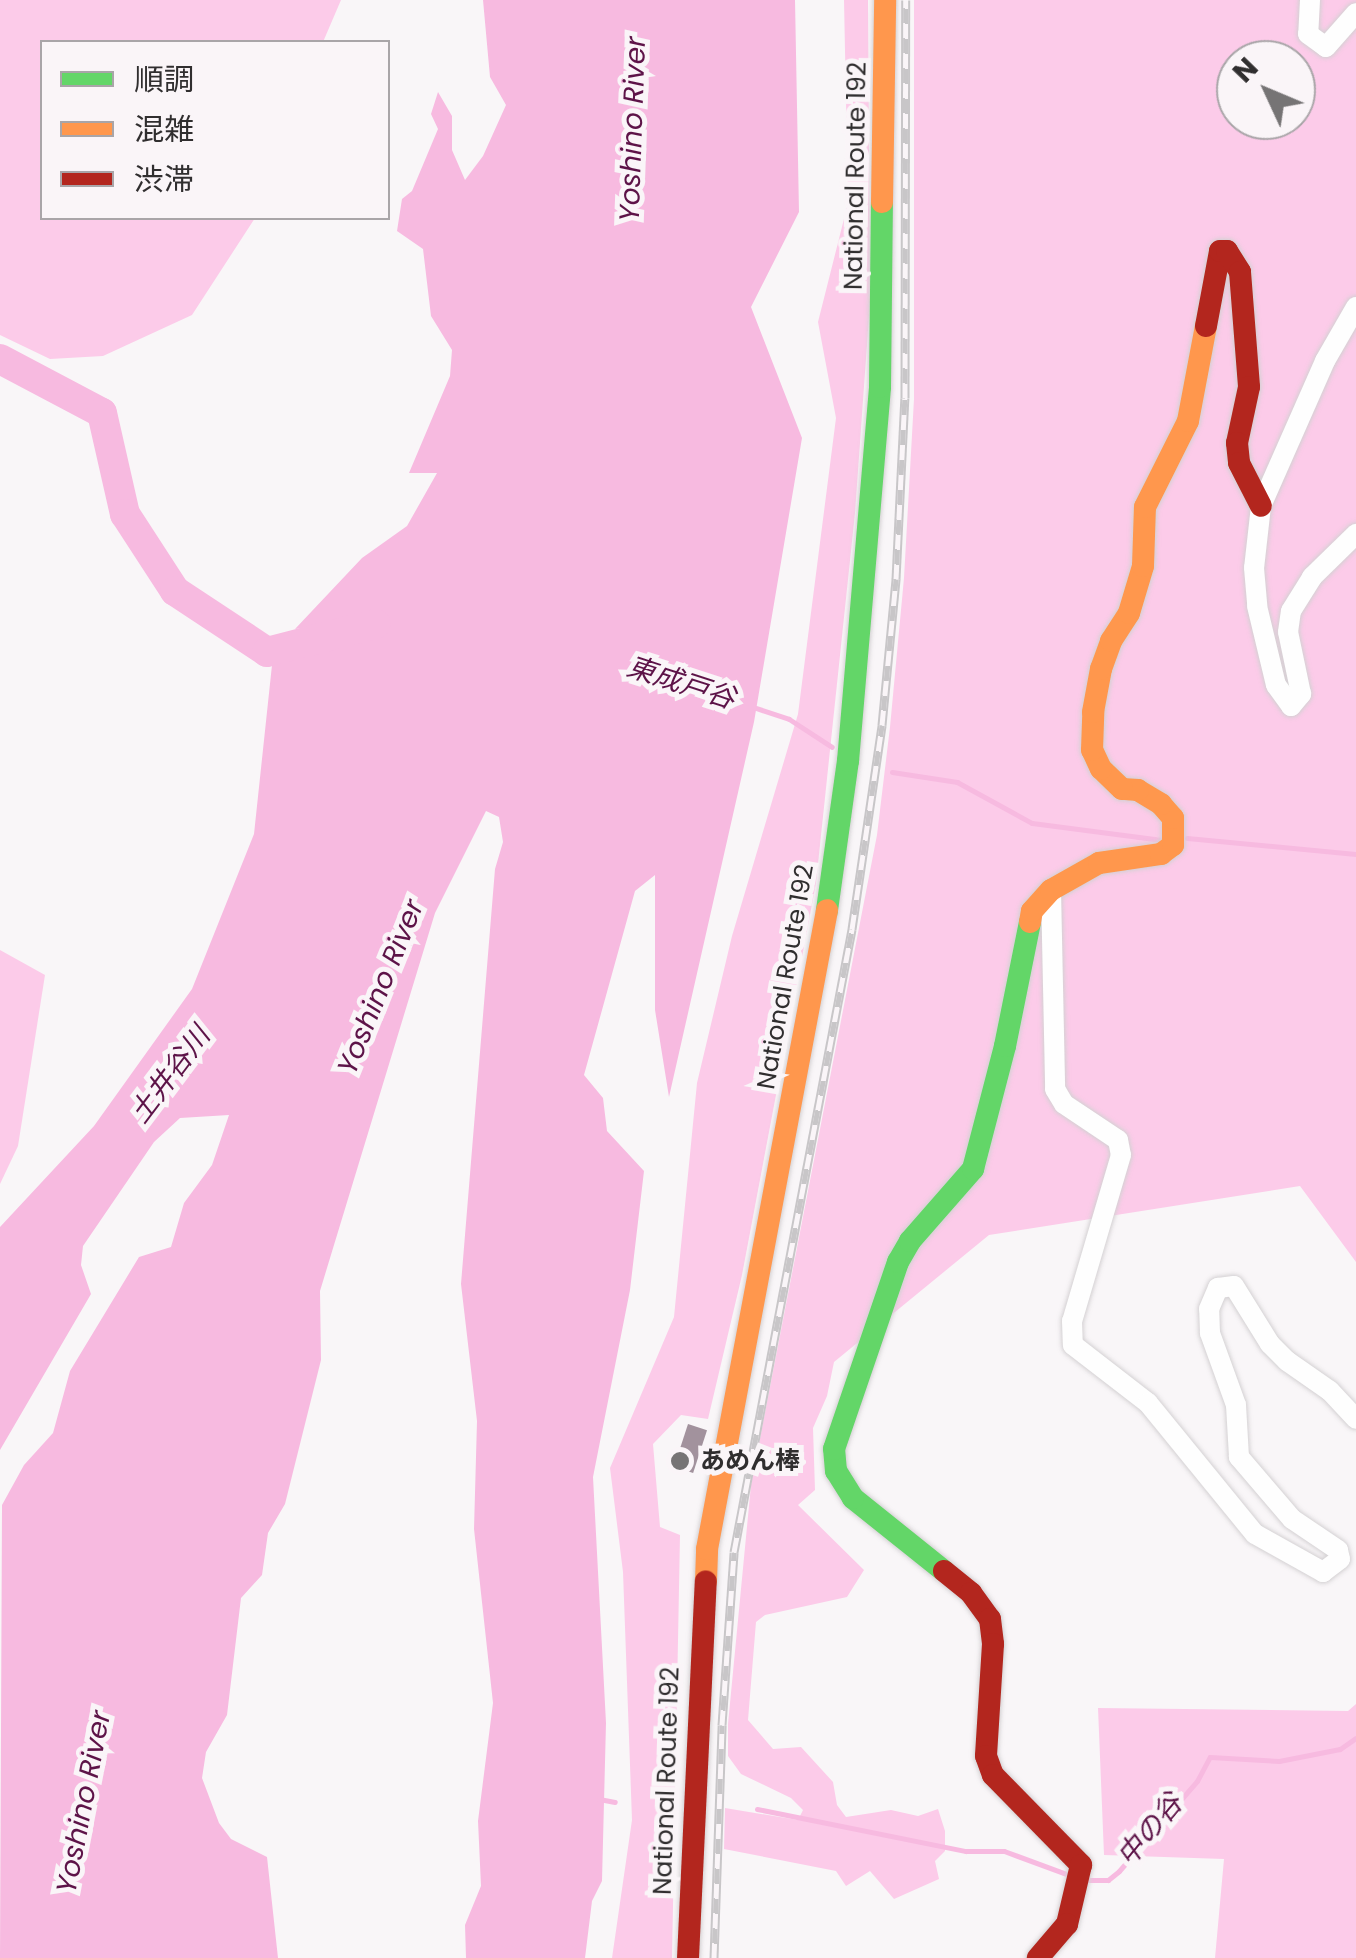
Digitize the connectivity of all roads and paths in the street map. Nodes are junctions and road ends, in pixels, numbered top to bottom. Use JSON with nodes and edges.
{"nodes":[{"id":1,"x":885,"y":0,"type":"edge"},
{"id":2,"x":1310,"y":0,"type":"edge"},
{"id":3,"x":1356,"y":13,"type":"edge"},
{"id":4,"x":1356,"y":307,"type":"edge"},
{"id":5,"x":1261,"y":506,"type":"junction"},
{"id":6,"x":1356,"y":534,"type":"edge"},
{"id":7,"x":1051,"y":890,"type":"junction"},
{"id":8,"x":1356,"y":1419,"type":"edge"},
{"id":9,"x":688,"y":1958,"type":"edge"},
{"id":10,"x":1038,"y":1958,"type":"edge"}],
"edges":[{"from":1,"to":9,"type":"main road","name":"National Route 192"},
{"from":2,"to":3,"type":"street"},
{"from":4,"to":5,"type":"street"},
{"from":5,"to":6,"type":"street"},
{"from":5,"to":7,"type":"main road"},
{"from":7,"to":8,"type":"street"},
{"from":7,"to":10,"type":"main road"}]}
